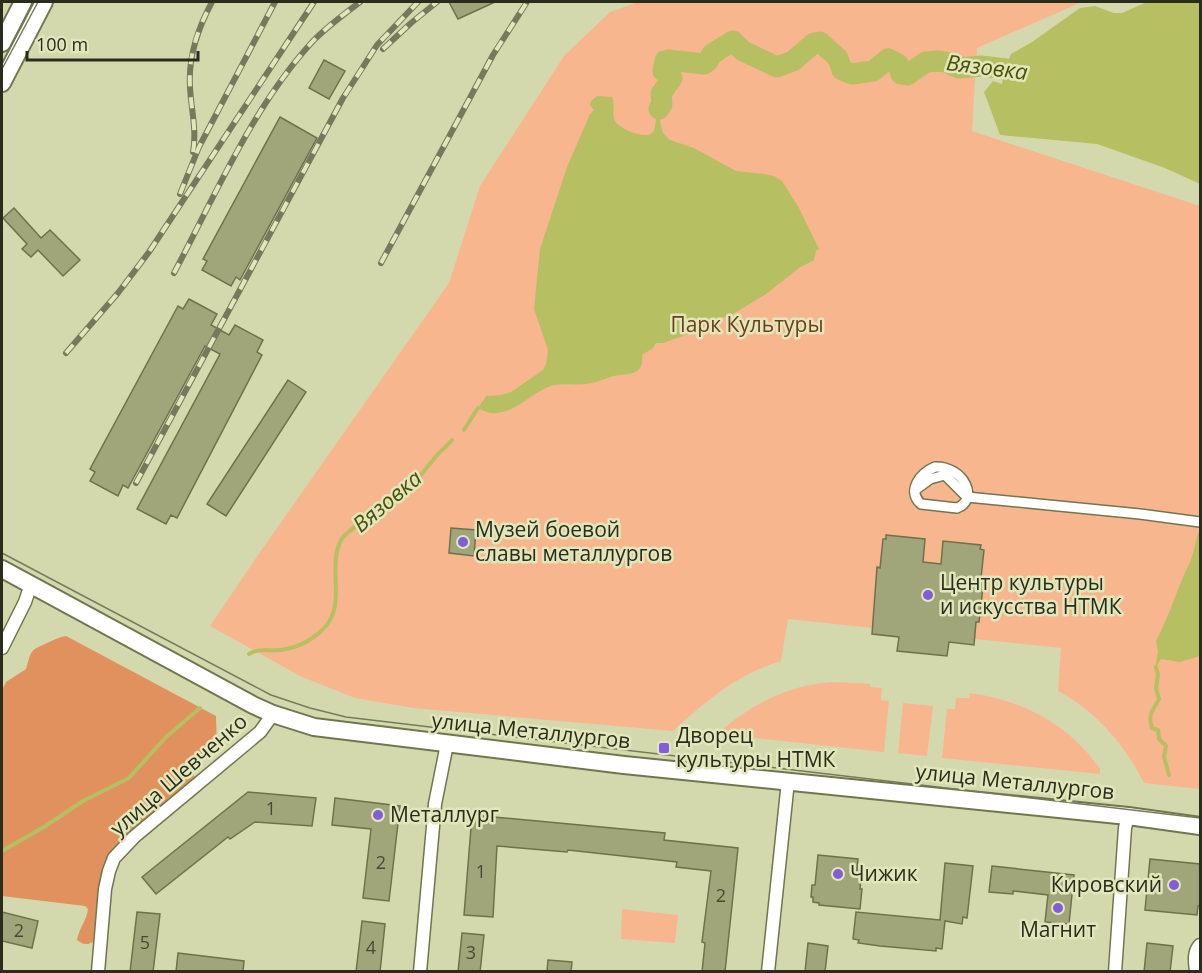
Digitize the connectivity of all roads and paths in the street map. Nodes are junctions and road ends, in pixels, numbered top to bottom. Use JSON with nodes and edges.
{"nodes":[{"id":1,"x":23,"y":2,"type":"edge"},
{"id":2,"x":44,"y":2,"type":"edge"},
{"id":3,"x":2,"y":44,"type":"edge"},
{"id":4,"x":2,"y":83,"type":"edge"},
{"id":5,"x":967,"y":497,"type":"junction"},
{"id":6,"x":1200,"y":522,"type":"edge"},
{"id":7,"x":2,"y":569,"type":"edge"},
{"id":8,"x":31,"y":584,"type":"junction"},
{"id":9,"x":2,"y":648,"type":"edge"},
{"id":10,"x":273,"y":714,"type":"junction"},
{"id":11,"x":447,"y":744,"type":"junction"},
{"id":12,"x":788,"y":781,"type":"junction"},
{"id":13,"x":1128,"y":816,"type":"junction"},
{"id":14,"x":1200,"y":826,"type":"edge"},
{"id":15,"x":1200,"y":945,"type":"edge"},
{"id":16,"x":98,"y":972,"type":"edge"},
{"id":17,"x":420,"y":972,"type":"edge"},
{"id":18,"x":768,"y":972,"type":"edge"},
{"id":19,"x":1115,"y":972,"type":"edge"},
{"id":20,"x":1196,"y":972,"type":"edge"}],
"edges":[{"from":1,"to":3,"type":"main road"},
{"from":2,"to":4,"type":"main road"},
{"from":5,"to":5,"type":"street"},
{"from":5,"to":6,"type":"street"},
{"from":7,"to":8,"type":"main road","name":"улица Металлургов"},
{"from":8,"to":9,"type":"street"},
{"from":8,"to":10,"type":"main road","name":"улица Металлургов"},
{"from":10,"to":11,"type":"main road","name":"улица Металлургов"},
{"from":10,"to":16,"type":"street","name":"улица Шевченко"},
{"from":11,"to":12,"type":"main road","name":"улица Металлургов"},
{"from":11,"to":17,"type":"street"},
{"from":12,"to":13,"type":"main road","name":"улица Металлургов"},
{"from":12,"to":18,"type":"street"},
{"from":13,"to":14,"type":"main road","name":"улица Металлургов"},
{"from":13,"to":19,"type":"street"},
{"from":15,"to":20,"type":"street"}]}
